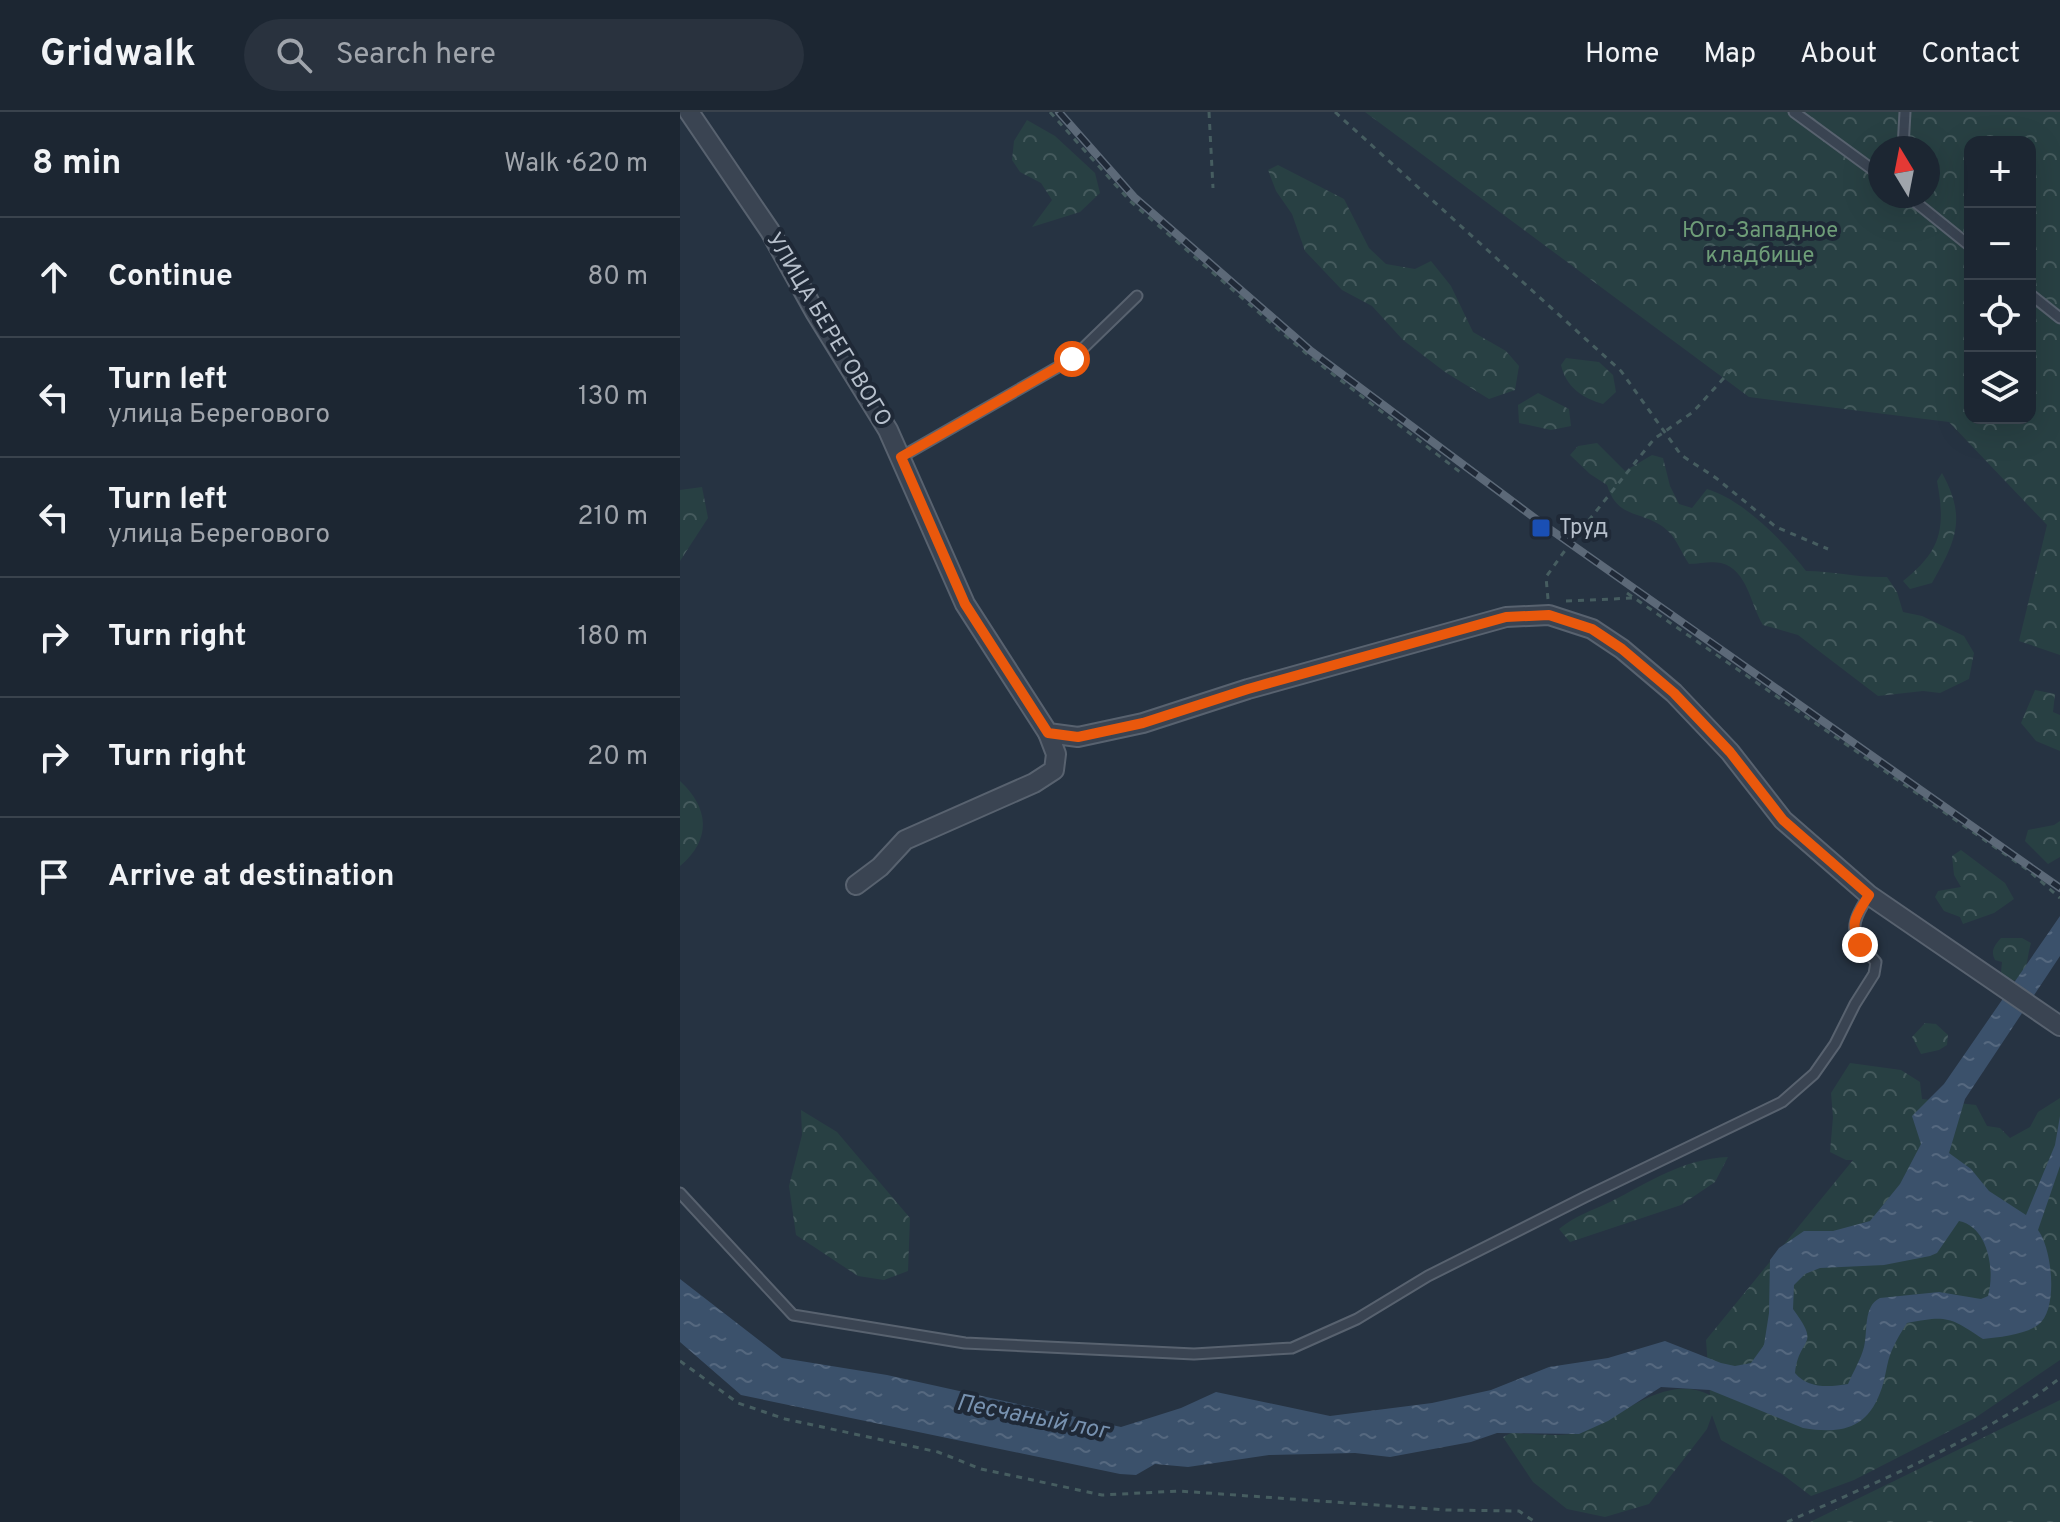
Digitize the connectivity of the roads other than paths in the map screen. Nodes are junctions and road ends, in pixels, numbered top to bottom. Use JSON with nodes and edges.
{"nodes":[{"id":1,"x":689,"y":112,"type":"edge"},
{"id":2,"x":1794,"y":112,"type":"edge"},
{"id":3,"x":1905,"y":112,"type":"edge"},
{"id":4,"x":1904,"y":136,"type":"edge"},
{"id":5,"x":1868,"y":166,"type":"edge"},
{"id":6,"x":1923,"y":208,"type":"edge"},
{"id":7,"x":1964,"y":241,"type":"edge"},
{"id":8,"x":1137,"y":296,"type":"dead end"},
{"id":9,"x":2036,"y":299,"type":"edge"},
{"id":10,"x":2060,"y":318,"type":"edge"},
{"id":11,"x":901,"y":457,"type":"junction"},
{"id":12,"x":1048,"y":733,"type":"junction"},
{"id":13,"x":856,"y":885,"type":"dead end"},
{"id":14,"x":1869,"y":895,"type":"junction"},
{"id":15,"x":2060,"y":1026,"type":"edge"},
{"id":16,"x":680,"y":1193,"type":"edge"}],
"edges":[{"from":1,"to":11,"type":"street","name":"УЛИЦА БЕРЕГОВОГО"},
{"from":2,"to":5,"type":"lane"},
{"from":3,"to":4,"type":"lane"},
{"from":6,"to":7,"type":"lane"},
{"from":8,"to":11,"type":"lane"},
{"from":9,"to":10,"type":"lane"},
{"from":11,"to":12,"type":"street","name":"УЛИЦА БЕРЕГОВОГО"},
{"from":12,"to":13,"type":"street"},
{"from":12,"to":14,"type":"street"},
{"from":14,"to":15,"type":"street"},
{"from":14,"to":16,"type":"lane"}]}
